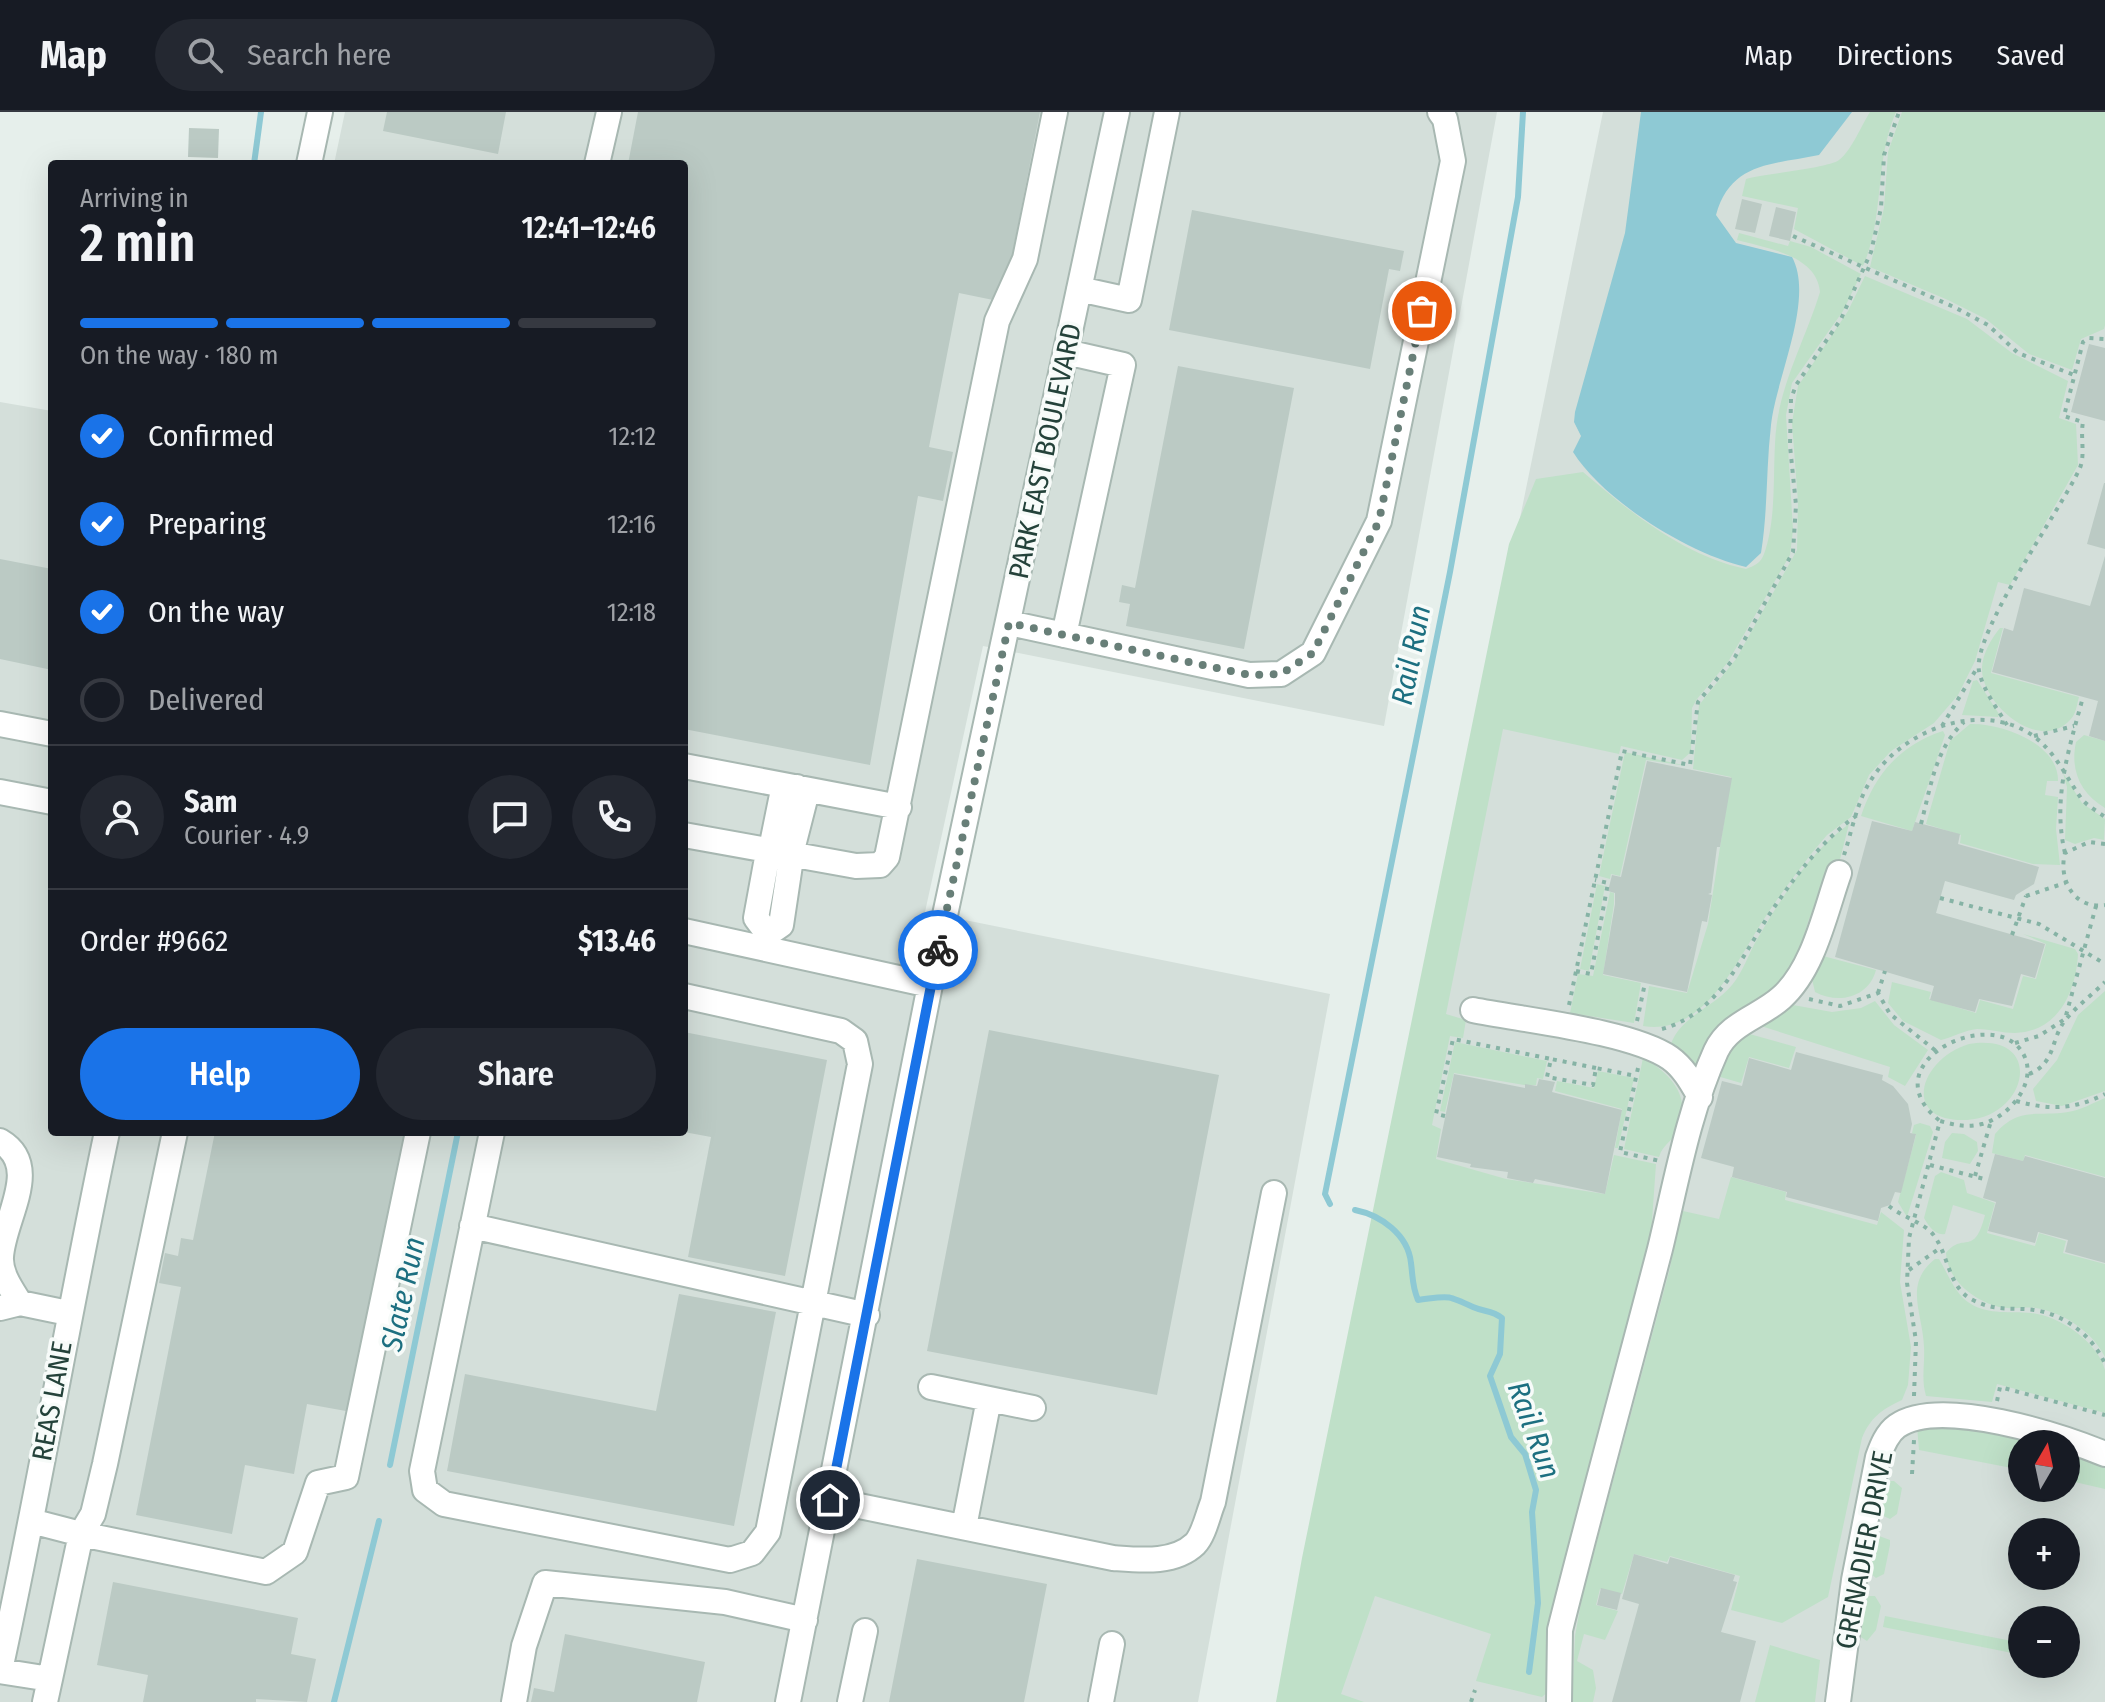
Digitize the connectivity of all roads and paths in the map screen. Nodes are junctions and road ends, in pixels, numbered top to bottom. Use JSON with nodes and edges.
{"nodes":[{"id":1,"x":320,"y":112,"type":"edge"},
{"id":2,"x":609,"y":112,"type":"edge"},
{"id":3,"x":1055,"y":112,"type":"edge"},
{"id":4,"x":1117,"y":112,"type":"edge"},
{"id":5,"x":1167,"y":112,"type":"edge"},
{"id":6,"x":1440,"y":112,"type":"edge"},
{"id":7,"x":1899,"y":112,"type":"edge"},
{"id":8,"x":310,"y":160,"type":"edge"},
{"id":9,"x":598,"y":160,"type":"edge"},
{"id":10,"x":1793,"y":236,"type":"dead end"},
{"id":11,"x":1864,"y":270,"type":"junction"},
{"id":12,"x":1079,"y":289,"type":"junction"},
{"id":13,"x":2105,"y":339,"type":"edge"},
{"id":14,"x":1066,"y":352,"type":"junction"},
{"id":15,"x":2074,"y":375,"type":"junction"},
{"id":16,"x":1009,"y":623,"type":"junction"},
{"id":17,"x":1064,"y":635,"type":"junction"},
{"id":18,"x":1978,"y":666,"type":"junction"},
{"id":19,"x":2083,"y":697,"type":"dead end"},
{"id":20,"x":1966,"y":721,"type":"junction"},
{"id":21,"x":0,"y":724,"type":"edge"},
{"id":22,"x":2007,"y":725,"type":"junction"},
{"id":23,"x":1942,"y":726,"type":"junction"},
{"id":24,"x":2075,"y":726,"type":"junction"},
{"id":25,"x":48,"y":733,"type":"edge"},
{"id":26,"x":2034,"y":736,"type":"junction"},
{"id":27,"x":688,"y":767,"type":"edge"},
{"id":28,"x":2063,"y":768,"type":"junction"},
{"id":29,"x":797,"y":787,"type":"junction"},
{"id":30,"x":0,"y":792,"type":"edge"},
{"id":31,"x":48,"y":801,"type":"edge"},
{"id":32,"x":899,"y":807,"type":"junction"},
{"id":33,"x":1857,"y":815,"type":"junction"},
{"id":34,"x":2105,"y":817,"type":"edge"},
{"id":35,"x":1921,"y":824,"type":"dead end"},
{"id":36,"x":688,"y":836,"type":"edge"},
{"id":37,"x":2105,"y":844,"type":"edge"},
{"id":38,"x":781,"y":852,"type":"junction"},
{"id":39,"x":2065,"y":853,"type":"junction"},
{"id":40,"x":1839,"y":873,"type":"joint"},
{"id":41,"x":1595,"y":880,"type":"junction"},
{"id":42,"x":2065,"y":883,"type":"junction"},
{"id":43,"x":1940,"y":898,"type":"dead end"},
{"id":44,"x":2105,"y":905,"type":"edge"},
{"id":45,"x":2096,"y":906,"type":"junction"},
{"id":46,"x":688,"y":931,"type":"edge"},
{"id":47,"x":2012,"y":935,"type":"dead end"},
{"id":48,"x":767,"y":941,"type":"junction"},
{"id":49,"x":2083,"y":951,"type":"junction"},
{"id":50,"x":2105,"y":964,"type":"edge"},
{"id":51,"x":1576,"y":971,"type":"junction"},
{"id":52,"x":1885,"y":971,"type":"dead end"},
{"id":53,"x":2105,"y":982,"type":"edge"},
{"id":54,"x":1645,"y":983,"type":"dead end"},
{"id":55,"x":930,"y":985,"type":"junction"},
{"id":56,"x":1791,"y":986,"type":"junction"},
{"id":57,"x":1878,"y":993,"type":"junction"},
{"id":58,"x":688,"y":997,"type":"edge"},
{"id":59,"x":1473,"y":1010,"type":"dead end"},
{"id":60,"x":1568,"y":1014,"type":"dead end"},
{"id":61,"x":2065,"y":1019,"type":"junction"},
{"id":62,"x":1635,"y":1027,"type":"dead end"},
{"id":63,"x":1656,"y":1031,"type":"dead end"},
{"id":64,"x":2015,"y":1043,"type":"junction"},
{"id":65,"x":1937,"y":1051,"type":"junction"},
{"id":66,"x":1640,"y":1057,"type":"dead end"},
{"id":67,"x":1551,"y":1059,"type":"junction"},
{"id":68,"x":1596,"y":1068,"type":"junction"},
{"id":69,"x":2029,"y":1074,"type":"junction"},
{"id":70,"x":1636,"y":1076,"type":"junction"},
{"id":71,"x":2105,"y":1094,"type":"edge"},
{"id":72,"x":1700,"y":1097,"type":"junction"},
{"id":73,"x":2016,"y":1101,"type":"junction"},
{"id":74,"x":1445,"y":1116,"type":"dead end"},
{"id":75,"x":1992,"y":1119,"type":"junction"},
{"id":76,"x":1940,"y":1121,"type":"junction"},
{"id":77,"x":106,"y":1136,"type":"edge"},
{"id":78,"x":174,"y":1136,"type":"edge"},
{"id":79,"x":417,"y":1136,"type":"edge"},
{"id":80,"x":491,"y":1136,"type":"edge"},
{"id":81,"x":0,"y":1141,"type":"edge"},
{"id":82,"x":1930,"y":1165,"type":"junction"},
{"id":83,"x":1679,"y":1166,"type":"junction"},
{"id":84,"x":1975,"y":1176,"type":"junction"},
{"id":85,"x":1988,"y":1180,"type":"dead end"},
{"id":86,"x":1274,"y":1193,"type":"dead end"},
{"id":87,"x":1889,"y":1206,"type":"dead end"},
{"id":88,"x":1913,"y":1223,"type":"junction"},
{"id":89,"x":472,"y":1226,"type":"junction"},
{"id":90,"x":1940,"y":1248,"type":"junction"},
{"id":91,"x":1907,"y":1270,"type":"junction"},
{"id":92,"x":813,"y":1303,"type":"junction"},
{"id":93,"x":10,"y":1306,"type":"edge"},
{"id":94,"x":68,"y":1313,"type":"junction"},
{"id":95,"x":867,"y":1315,"type":"junction"},
{"id":96,"x":2105,"y":1364,"type":"edge"},
{"id":97,"x":931,"y":1387,"type":"dead end"},
{"id":98,"x":989,"y":1399,"type":"junction"},
{"id":99,"x":1915,"y":1405,"type":"junction"},
{"id":100,"x":1991,"y":1406,"type":"dead end"},
{"id":101,"x":1033,"y":1408,"type":"dead end"},
{"id":102,"x":2105,"y":1415,"type":"edge"},
{"id":103,"x":2105,"y":1454,"type":"edge"},
{"id":104,"x":1912,"y":1474,"type":"dead end"},
{"id":105,"x":830,"y":1500,"type":"junction"},
{"id":106,"x":31,"y":1521,"type":"junction"},
{"id":107,"x":964,"y":1527,"type":"junction"},
{"id":108,"x":81,"y":1534,"type":"junction"},
{"id":109,"x":805,"y":1620,"type":"junction"},
{"id":110,"x":865,"y":1631,"type":"dead end"},
{"id":111,"x":1112,"y":1644,"type":"dead end"},
{"id":112,"x":0,"y":1670,"type":"edge"},
{"id":113,"x":48,"y":1690,"type":"edge"},
{"id":114,"x":1475,"y":1690,"type":"dead end"},
{"id":115,"x":514,"y":1702,"type":"edge"},
{"id":116,"x":788,"y":1702,"type":"edge"},
{"id":117,"x":850,"y":1702,"type":"edge"},
{"id":118,"x":1101,"y":1702,"type":"edge"},
{"id":119,"x":1471,"y":1702,"type":"edge"},
{"id":120,"x":1559,"y":1702,"type":"edge"},
{"id":121,"x":1838,"y":1702,"type":"edge"}],
"edges":[{"from":1,"to":8,"type":"street"},
{"from":2,"to":9,"type":"street"},
{"from":3,"to":32,"type":"street"},
{"from":4,"to":12,"type":"street","name":"PARK EAST BOULEVARD"},
{"from":5,"to":12,"type":"street"},
{"from":6,"to":17,"type":"street"},
{"from":7,"to":11,"type":"path"},
{"from":10,"to":11,"type":"path"},
{"from":11,"to":15,"type":"path"},
{"from":11,"to":41,"type":"path"},
{"from":12,"to":14,"type":"street","name":"PARK EAST BOULEVARD"},
{"from":13,"to":15,"type":"path"},
{"from":14,"to":16,"type":"street","name":"PARK EAST BOULEVARD"},
{"from":14,"to":17,"type":"street"},
{"from":15,"to":18,"type":"path"},
{"from":16,"to":17,"type":"street"},
{"from":16,"to":55,"type":"street","name":"PARK EAST BOULEVARD"},
{"from":18,"to":22,"type":"path"},
{"from":18,"to":23,"type":"path"},
{"from":19,"to":24,"type":"path"},
{"from":20,"to":22,"type":"path"},
{"from":20,"to":23,"type":"path"},
{"from":20,"to":35,"type":"path"},
{"from":21,"to":25,"type":"street"},
{"from":22,"to":26,"type":"path"},
{"from":23,"to":33,"type":"path"},
{"from":24,"to":26,"type":"path"},
{"from":24,"to":28,"type":"path"},
{"from":26,"to":28,"type":"path"},
{"from":27,"to":29,"type":"street"},
{"from":28,"to":34,"type":"path"},
{"from":28,"to":39,"type":"path"},
{"from":29,"to":32,"type":"street"},
{"from":29,"to":38,"type":"street"},
{"from":30,"to":31,"type":"street"},
{"from":32,"to":38,"type":"street"},
{"from":33,"to":40,"type":"path"},
{"from":33,"to":63,"type":"path"},
{"from":36,"to":38,"type":"street"},
{"from":37,"to":39,"type":"path"},
{"from":38,"to":48,"type":"street"},
{"from":39,"to":42,"type":"path"},
{"from":40,"to":56,"type":"street"},
{"from":41,"to":51,"type":"path"},
{"from":41,"to":51,"type":"path"},
{"from":42,"to":45,"type":"path"},
{"from":42,"to":47,"type":"path","bridge":true},
{"from":43,"to":49,"type":"path"},
{"from":44,"to":45,"type":"path"},
{"from":45,"to":49,"type":"path"},
{"from":46,"to":48,"type":"street"},
{"from":48,"to":55,"type":"street"},
{"from":49,"to":50,"type":"path"},
{"from":49,"to":61,"type":"path"},
{"from":51,"to":60,"type":"path"},
{"from":52,"to":57,"type":"path"},
{"from":53,"to":61,"type":"path"},
{"from":54,"to":62,"type":"path"},
{"from":55,"to":95,"type":"street","name":"PARK EAST BOULEVARD"},
{"from":56,"to":57,"type":"path"},
{"from":56,"to":72,"type":"street"},
{"from":57,"to":65,"type":"path"},
{"from":58,"to":92,"type":"street"},
{"from":59,"to":72,"type":"street"},
{"from":61,"to":64,"type":"path"},
{"from":61,"to":69,"type":"path"},
{"from":64,"to":65,"type":"path"},
{"from":64,"to":69,"type":"path"},
{"from":65,"to":76,"type":"path"},
{"from":66,"to":70,"type":"path"},
{"from":67,"to":68,"type":"path"},
{"from":67,"to":68,"type":"path"},
{"from":67,"to":74,"type":"path"},
{"from":68,"to":70,"type":"path"},
{"from":69,"to":73,"type":"path"},
{"from":70,"to":83,"type":"path"},
{"from":71,"to":73,"type":"path"},
{"from":72,"to":83,"type":"street"},
{"from":73,"to":75,"type":"path"},
{"from":75,"to":76,"type":"path"},
{"from":75,"to":84,"type":"path"},
{"from":76,"to":82,"type":"path"},
{"from":77,"to":94,"type":"street","name":"REAS LANE"},
{"from":78,"to":108,"type":"street"},
{"from":79,"to":108,"type":"street"},
{"from":80,"to":89,"type":"street"},
{"from":81,"to":93,"type":"street"},
{"from":82,"to":84,"type":"path"},
{"from":82,"to":88,"type":"path"},
{"from":83,"to":120,"type":"street"},
{"from":84,"to":85,"type":"path"},
{"from":86,"to":107,"type":"street"},
{"from":87,"to":88,"type":"path"},
{"from":88,"to":90,"type":"path"},
{"from":88,"to":91,"type":"path"},
{"from":89,"to":92,"type":"street"},
{"from":89,"to":92,"type":"street"},
{"from":90,"to":91,"type":"path"},
{"from":90,"to":96,"type":"path"},
{"from":91,"to":99,"type":"path"},
{"from":92,"to":95,"type":"street"},
{"from":93,"to":94,"type":"street"},
{"from":94,"to":106,"type":"street","name":"REAS LANE"},
{"from":95,"to":105,"type":"street","name":"PARK EAST BOULEVARD"},
{"from":97,"to":98,"type":"street"},
{"from":98,"to":101,"type":"street"},
{"from":98,"to":107,"type":"street"},
{"from":99,"to":103,"type":"street","name":"GRENADIER DRIVE"},
{"from":99,"to":104,"type":"path"},
{"from":99,"to":121,"type":"street","name":"GRENADIER DRIVE"},
{"from":100,"to":102,"type":"path"},
{"from":105,"to":107,"type":"street"},
{"from":105,"to":109,"type":"street","name":"PARK EAST BOULEVARD"},
{"from":106,"to":108,"type":"street"},
{"from":106,"to":112,"type":"street","name":"REAS LANE"},
{"from":108,"to":113,"type":"street"},
{"from":109,"to":115,"type":"street"},
{"from":109,"to":116,"type":"street","name":"PARK EAST BOULEVARD"},
{"from":110,"to":117,"type":"street"},
{"from":111,"to":118,"type":"street"},
{"from":112,"to":113,"type":"street"},
{"from":114,"to":119,"type":"path"}]}
